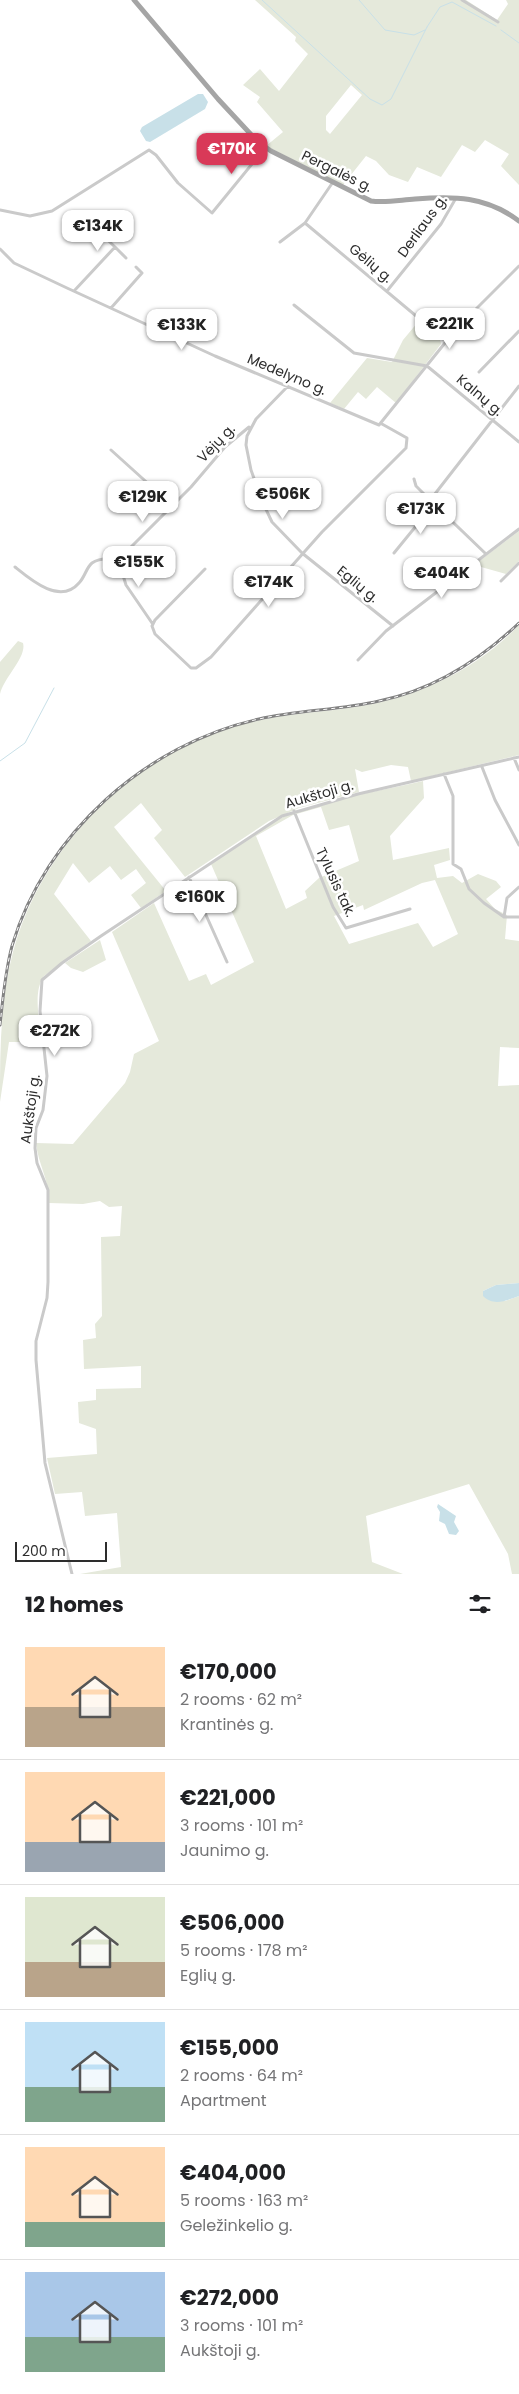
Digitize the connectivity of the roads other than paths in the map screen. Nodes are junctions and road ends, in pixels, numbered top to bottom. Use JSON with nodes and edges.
{"nodes":[{"id":1,"x":134,"y":0,"type":"edge"},
{"id":2,"x":462,"y":0,"type":"edge"},
{"id":3,"x":498,"y":22,"type":"dead end"},
{"id":4,"x":265,"y":148,"type":"junction"},
{"id":5,"x":333,"y":182,"type":"junction"},
{"id":6,"x":456,"y":197,"type":"junction"},
{"id":7,"x":0,"y":210,"type":"edge"},
{"id":8,"x":519,"y":221,"type":"edge"},
{"id":9,"x":305,"y":222,"type":"junction"},
{"id":10,"x":91,"y":224,"type":"dead end"},
{"id":11,"x":280,"y":242,"type":"dead end"},
{"id":12,"x":115,"y":248,"type":"junction"},
{"id":13,"x":0,"y":250,"type":"edge"},
{"id":14,"x":126,"y":258,"type":"dead end"},
{"id":15,"x":519,"y":266,"type":"edge"},
{"id":16,"x":136,"y":268,"type":"dead end"},
{"id":17,"x":74,"y":292,"type":"junction"},
{"id":18,"x":387,"y":292,"type":"junction"},
{"id":19,"x":294,"y":305,"type":"dead end"},
{"id":20,"x":111,"y":308,"type":"junction"},
{"id":21,"x":519,"y":332,"type":"edge"},
{"id":22,"x":446,"y":341,"type":"junction"},
{"id":23,"x":428,"y":366,"type":"junction"},
{"id":24,"x":479,"y":372,"type":"dead end"},
{"id":25,"x":288,"y":386,"type":"junction"},
{"id":26,"x":519,"y":386,"type":"edge"},
{"id":27,"x":492,"y":420,"type":"junction"},
{"id":28,"x":380,"y":425,"type":"junction"},
{"id":29,"x":250,"y":427,"type":"junction"},
{"id":30,"x":519,"y":442,"type":"edge"},
{"id":31,"x":111,"y":450,"type":"dead end"},
{"id":32,"x":414,"y":479,"type":"dead end"},
{"id":33,"x":431,"y":499,"type":"junction"},
{"id":34,"x":434,"y":504,"type":"junction"},
{"id":35,"x":173,"y":506,"type":"junction"},
{"id":36,"x":519,"y":529,"type":"edge"},
{"id":37,"x":394,"y":553,"type":"dead end"},
{"id":38,"x":302,"y":554,"type":"junction"},
{"id":39,"x":486,"y":554,"type":"junction"},
{"id":40,"x":118,"y":559,"type":"junction"},
{"id":41,"x":519,"y":563,"type":"edge"},
{"id":42,"x":15,"y":567,"type":"dead end"},
{"id":43,"x":205,"y":569,"type":"dead end"},
{"id":44,"x":501,"y":581,"type":"dead end"},
{"id":45,"x":152,"y":623,"type":"junction"},
{"id":46,"x":393,"y":626,"type":"junction"},
{"id":47,"x":358,"y":660,"type":"dead end"},
{"id":48,"x":519,"y":757,"type":"edge"},
{"id":49,"x":514,"y":758,"type":"junction"},
{"id":50,"x":482,"y":767,"type":"junction"},
{"id":51,"x":519,"y":770,"type":"edge"},
{"id":52,"x":444,"y":774,"type":"junction"},
{"id":53,"x":294,"y":811,"type":"junction"},
{"id":54,"x":519,"y":845,"type":"edge"},
{"id":55,"x":189,"y":877,"type":"junction"},
{"id":56,"x":519,"y":888,"type":"edge"},
{"id":57,"x":410,"y":909,"type":"dead end"},
{"id":58,"x":504,"y":917,"type":"junction"},
{"id":59,"x":519,"y":917,"type":"edge"},
{"id":60,"x":227,"y":962,"type":"dead end"},
{"id":61,"x":72,"y":1574,"type":"edge"}],
"edges":[{"from":1,"to":4,"type":"main road","name":"Pergalės g."},
{"from":2,"to":3,"type":"street"},
{"from":4,"to":5,"type":"main road","name":"Pergalės g."},
{"from":4,"to":7,"type":"street"},
{"from":5,"to":6,"type":"main road","name":"Pergalės g."},
{"from":5,"to":9,"type":"street"},
{"from":6,"to":8,"type":"main road","name":"Pergalės g."},
{"from":6,"to":18,"type":"street","name":"Derliaus g."},
{"from":9,"to":11,"type":"street"},
{"from":9,"to":18,"type":"street","name":"Gėlių g."},
{"from":10,"to":12,"type":"street"},
{"from":12,"to":14,"type":"street"},
{"from":12,"to":17,"type":"street"},
{"from":13,"to":17,"type":"street","name":"Medelyno g."},
{"from":15,"to":22,"type":"street"},
{"from":16,"to":20,"type":"street"},
{"from":17,"to":20,"type":"street","name":"Medelyno g."},
{"from":18,"to":22,"type":"street","name":"Gėlių g."},
{"from":19,"to":23,"type":"street"},
{"from":20,"to":25,"type":"street","name":"Medelyno g."},
{"from":21,"to":24,"type":"street"},
{"from":22,"to":23,"type":"street"},
{"from":23,"to":27,"type":"street","name":"Kalnų g."},
{"from":23,"to":28,"type":"street"},
{"from":25,"to":28,"type":"street","name":"Medelyno g."},
{"from":25,"to":29,"type":"street"},
{"from":26,"to":27,"type":"street"},
{"from":27,"to":30,"type":"street","name":"Kalnų g."},
{"from":27,"to":33,"type":"street"},
{"from":28,"to":38,"type":"street","name":"Medelyno g."},
{"from":29,"to":35,"type":"street","name":"Vėjų g."},
{"from":29,"to":38,"type":"street","name":"Eglių g."},
{"from":31,"to":35,"type":"street"},
{"from":32,"to":33,"type":"street"},
{"from":33,"to":34,"type":"street"},
{"from":34,"to":37,"type":"street"},
{"from":34,"to":39,"type":"street"},
{"from":35,"to":40,"type":"street","name":"Vėjų g."},
{"from":36,"to":39,"type":"street"},
{"from":38,"to":45,"type":"street"},
{"from":38,"to":46,"type":"street","name":"Eglių g."},
{"from":39,"to":46,"type":"street"},
{"from":40,"to":42,"type":"street"},
{"from":40,"to":45,"type":"street"},
{"from":41,"to":44,"type":"street"},
{"from":43,"to":45,"type":"street"},
{"from":46,"to":47,"type":"street"},
{"from":48,"to":49,"type":"street","name":"Aukštoji g."},
{"from":49,"to":50,"type":"street","name":"Aukštoji g."},
{"from":49,"to":51,"type":"street"},
{"from":50,"to":52,"type":"street","name":"Aukštoji g."},
{"from":50,"to":54,"type":"street"},
{"from":52,"to":53,"type":"street","name":"Aukštoji g."},
{"from":52,"to":58,"type":"street"},
{"from":53,"to":55,"type":"street","name":"Aukštoji g."},
{"from":53,"to":57,"type":"street","name":"Tylusis tak."},
{"from":55,"to":60,"type":"street"},
{"from":55,"to":61,"type":"street","name":"Aukštoji g."},
{"from":56,"to":58,"type":"street"},
{"from":58,"to":59,"type":"street"}]}
